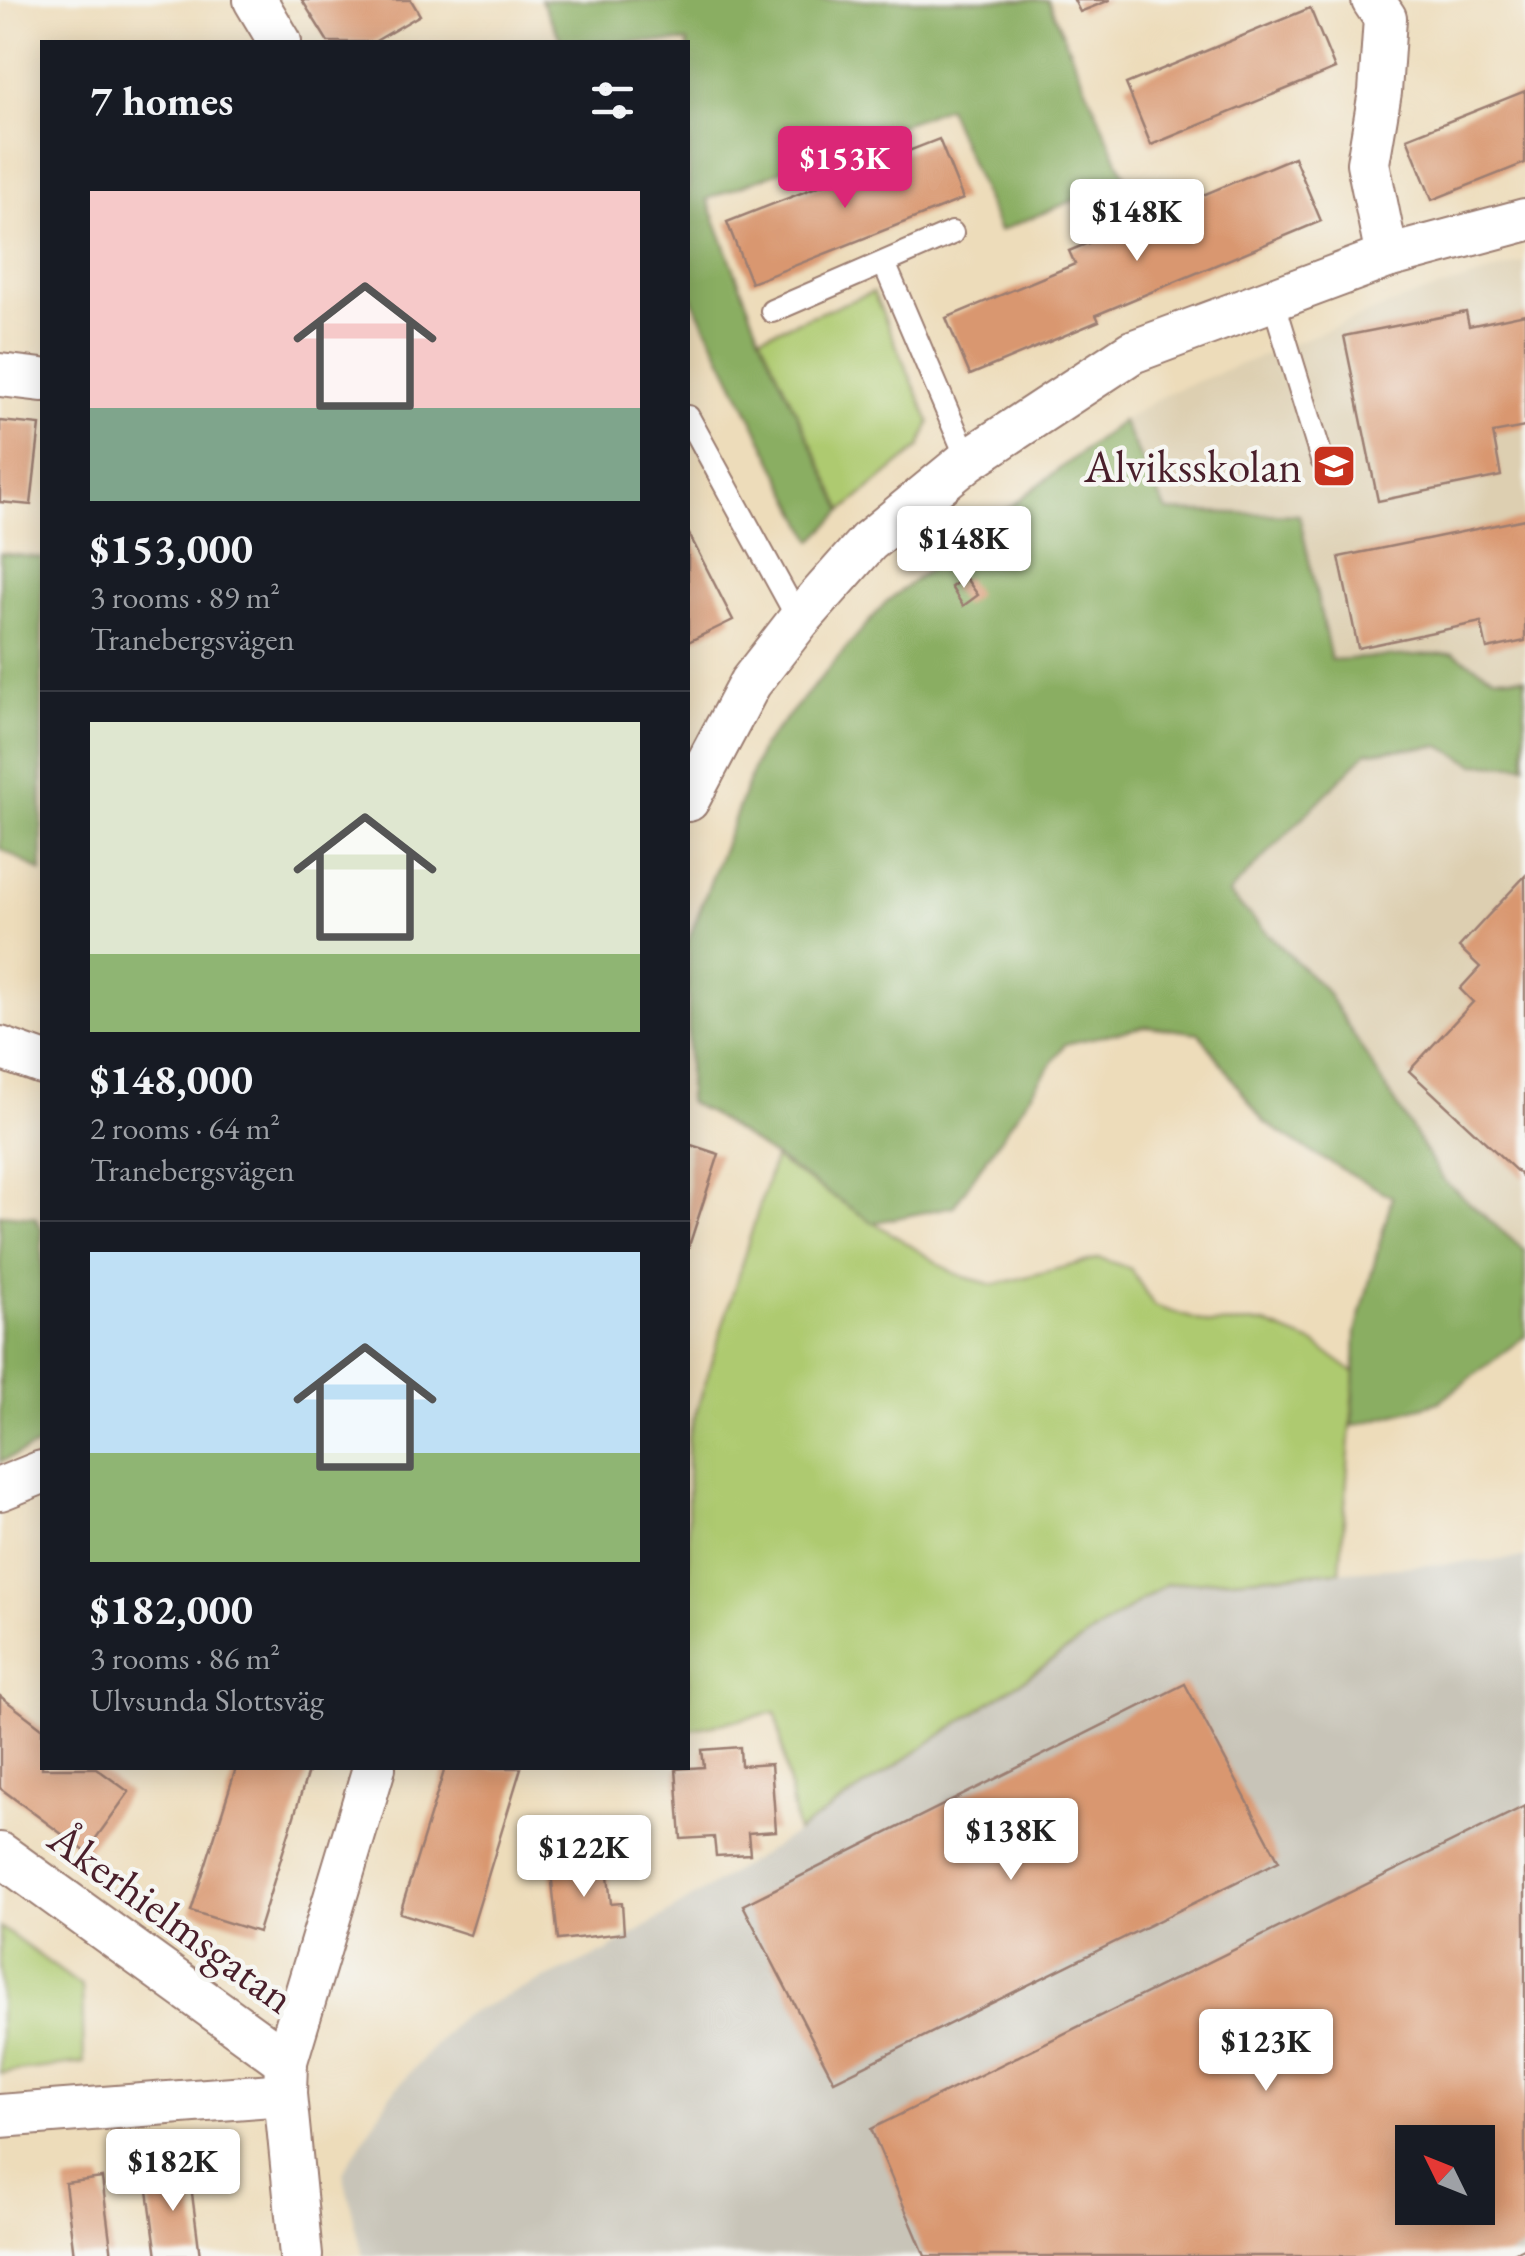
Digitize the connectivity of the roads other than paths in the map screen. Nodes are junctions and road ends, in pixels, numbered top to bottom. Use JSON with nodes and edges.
{"nodes":[{"id":1,"x":255,"y":0,"type":"edge"},
{"id":2,"x":1374,"y":0,"type":"edge"},
{"id":3,"x":279,"y":40,"type":"edge"},
{"id":4,"x":1525,"y":220,"type":"edge"},
{"id":5,"x":952,"y":233,"type":"dead end"},
{"id":6,"x":1388,"y":257,"type":"junction"},
{"id":7,"x":884,"y":263,"type":"junction"},
{"id":8,"x":1273,"y":300,"type":"junction"},
{"id":9,"x":772,"y":310,"type":"dead end"},
{"id":10,"x":0,"y":374,"type":"edge"},
{"id":11,"x":40,"y":380,"type":"edge"},
{"id":12,"x":690,"y":421,"type":"edge"},
{"id":13,"x":968,"y":460,"type":"junction"},
{"id":14,"x":1322,"y":460,"type":"dead end"},
{"id":15,"x":799,"y":620,"type":"junction"},
{"id":16,"x":690,"y":796,"type":"edge"},
{"id":17,"x":0,"y":1048,"type":"edge"},
{"id":18,"x":40,"y":1062,"type":"edge"},
{"id":19,"x":40,"y":1473,"type":"edge"},
{"id":20,"x":0,"y":1489,"type":"edge"},
{"id":21,"x":373,"y":1770,"type":"edge"},
{"id":22,"x":0,"y":1854,"type":"edge"},
{"id":23,"x":286,"y":2078,"type":"junction"},
{"id":24,"x":0,"y":2116,"type":"edge"},
{"id":25,"x":301,"y":2256,"type":"edge"}],
"edges":[{"from":1,"to":3,"type":"street"},
{"from":2,"to":6,"type":"street"},
{"from":4,"to":6,"type":"street"},
{"from":5,"to":7,"type":"lane"},
{"from":6,"to":8,"type":"street"},
{"from":7,"to":9,"type":"lane"},
{"from":7,"to":13,"type":"lane"},
{"from":8,"to":13,"type":"street"},
{"from":8,"to":14,"type":"lane"},
{"from":10,"to":11,"type":"street"},
{"from":12,"to":15,"type":"lane"},
{"from":13,"to":15,"type":"street"},
{"from":15,"to":16,"type":"street"},
{"from":17,"to":18,"type":"street"},
{"from":19,"to":20,"type":"street"},
{"from":21,"to":23,"type":"street"},
{"from":22,"to":23,"type":"street","name":"Åkerhielmsgatan"},
{"from":23,"to":24,"type":"street"},
{"from":23,"to":25,"type":"street"}]}
